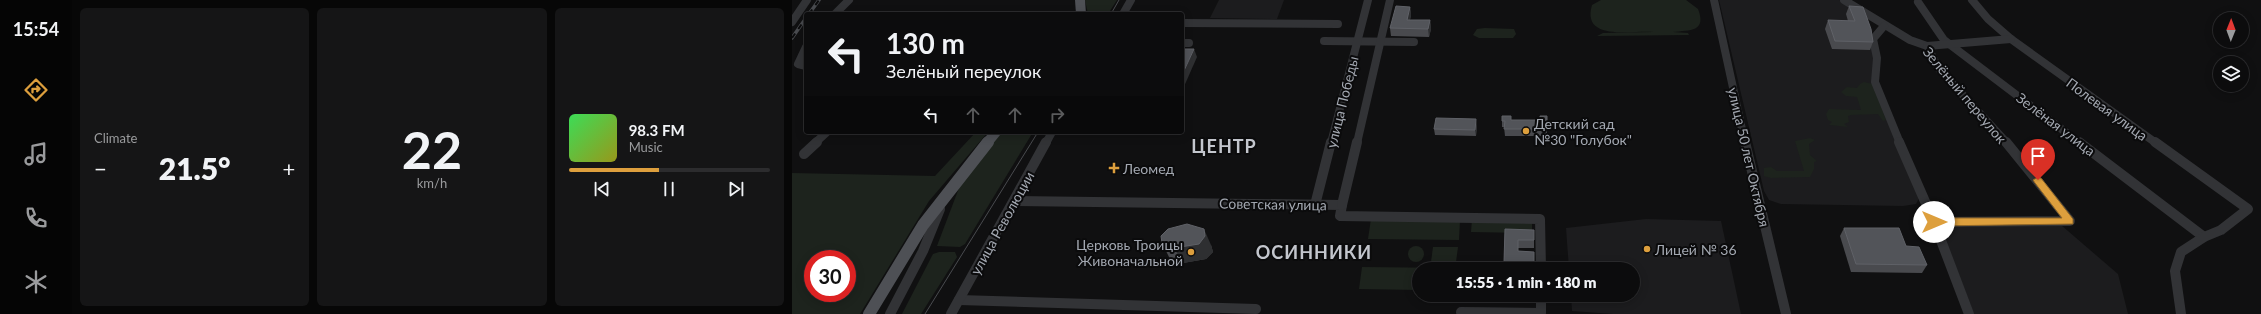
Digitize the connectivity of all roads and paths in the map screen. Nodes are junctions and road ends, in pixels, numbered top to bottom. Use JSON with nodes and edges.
{"nodes":[{"id":1,"x":808,"y":0,"type":"edge"},
{"id":2,"x":849,"y":0,"type":"edge"},
{"id":3,"x":1080,"y":0,"type":"edge"},
{"id":4,"x":1131,"y":0,"type":"edge"},
{"id":5,"x":1368,"y":0,"type":"edge"},
{"id":6,"x":1390,"y":0,"type":"edge"},
{"id":7,"x":1714,"y":0,"type":"edge"},
{"id":8,"x":1844,"y":0,"type":"edge"},
{"id":9,"x":1972,"y":0,"type":"edge"},
{"id":10,"x":1918,"y":2,"type":"dead end"},
{"id":11,"x":837,"y":12,"type":"edge"},
{"id":12,"x":1081,"y":12,"type":"edge"},
{"id":13,"x":1124,"y":12,"type":"edge"},
{"id":14,"x":792,"y":22,"type":"edge"},
{"id":15,"x":1184,"y":22,"type":"edge"},
{"id":16,"x":1338,"y":24,"type":"dead end"},
{"id":17,"x":1884,"y":26,"type":"junction"},
{"id":18,"x":2011,"y":39,"type":"junction"},
{"id":19,"x":1324,"y":41,"type":"dead end"},
{"id":20,"x":1357,"y":41,"type":"junction"},
{"id":21,"x":1380,"y":41,"type":"junction"},
{"id":22,"x":1414,"y":42,"type":"dead end"},
{"id":23,"x":1951,"y":44,"type":"junction"},
{"id":24,"x":1927,"y":46,"type":"junction"},
{"id":25,"x":804,"y":51,"type":"edge"},
{"id":26,"x":804,"y":66,"type":"edge"},
{"id":27,"x":825,"y":134,"type":"edge"},
{"id":28,"x":994,"y":134,"type":"edge"},
{"id":29,"x":1051,"y":134,"type":"edge"},
{"id":30,"x":804,"y":154,"type":"dead end"},
{"id":31,"x":953,"y":184,"type":"junction"},
{"id":32,"x":1014,"y":201,"type":"junction"},
{"id":33,"x":1315,"y":205,"type":"junction"},
{"id":34,"x":1342,"y":205,"type":"junction"},
{"id":35,"x":1934,"y":222,"type":"junction"},
{"id":36,"x":2204,"y":237,"type":"junction"},
{"id":37,"x":1541,"y":262,"type":"edge"},
{"id":38,"x":959,"y":300,"type":"junction"},
{"id":39,"x":1541,"y":302,"type":"edge"},
{"id":40,"x":1256,"y":309,"type":"dead end"},
{"id":41,"x":1461,"y":312,"type":"dead end"},
{"id":42,"x":869,"y":314,"type":"edge"},
{"id":43,"x":890,"y":314,"type":"edge"},
{"id":44,"x":951,"y":314,"type":"edge"},
{"id":45,"x":1786,"y":314,"type":"edge"},
{"id":46,"x":1969,"y":314,"type":"edge"},
{"id":47,"x":2180,"y":314,"type":"edge"}],
"edges":[{"from":1,"to":14,"type":"street"},
{"from":2,"to":11,"type":"street"},
{"from":3,"to":12,"type":"main road"},
{"from":4,"to":13,"type":"street"},
{"from":5,"to":20,"type":"street","name":"улица Победы"},
{"from":6,"to":21,"type":"street","name":"улица Победы"},
{"from":7,"to":45,"type":"street","name":"улица 50 лет Октября"},
{"from":8,"to":17,"type":"street","name":"Зелёный переулок"},
{"from":9,"to":18,"type":"street","name":"Полевая улица"},
{"from":10,"to":23,"type":"street","name":"Зелёная улица"},
{"from":15,"to":16,"type":"street"},
{"from":17,"to":24,"type":"street","name":"Зелёный переулок"},
{"from":17,"to":35,"type":"street"},
{"from":18,"to":23,"type":"street"},
{"from":18,"to":36,"type":"street","name":"Полевая улица"},
{"from":19,"to":20,"type":"street"},
{"from":20,"to":21,"type":"street"},
{"from":20,"to":33,"type":"street","name":"улица Победы"},
{"from":21,"to":22,"type":"street"},
{"from":21,"to":34,"type":"street","name":"улица Победы"},
{"from":23,"to":24,"type":"street"},
{"from":23,"to":36,"type":"street","name":"Зелёная улица"},
{"from":24,"to":35,"type":"street","name":"Зелёный переулок"},
{"from":25,"to":26,"type":"street"},
{"from":27,"to":30,"type":"street"},
{"from":28,"to":31,"type":"main road"},
{"from":29,"to":32,"type":"street","name":"улица Революции"},
{"from":31,"to":42,"type":"main road"},
{"from":31,"to":43,"type":"street"},
{"from":32,"to":33,"type":"street","name":"Советская улица"},
{"from":32,"to":38,"type":"street","name":"улица Революции"},
{"from":33,"to":34,"type":"street","name":"Советская улица"},
{"from":34,"to":37,"type":"street","name":"Советская улица"},
{"from":35,"to":46,"type":"street"},
{"from":36,"to":47,"type":"street"},
{"from":38,"to":40,"type":"street"},
{"from":38,"to":44,"type":"street","name":"улица Революции"},
{"from":39,"to":41,"type":"street"}]}
